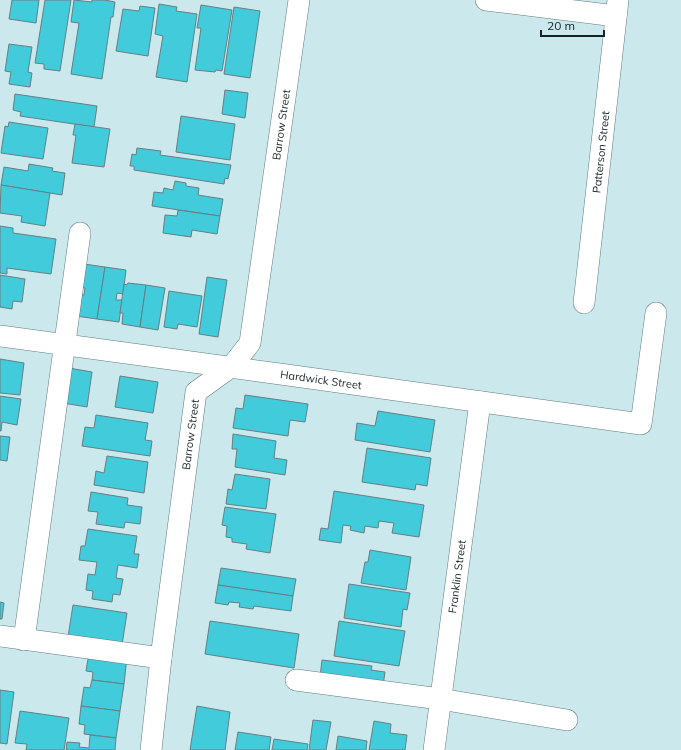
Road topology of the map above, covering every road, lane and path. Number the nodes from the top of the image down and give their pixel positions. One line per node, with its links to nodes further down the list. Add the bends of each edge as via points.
1 (298, 0): 9 (street, Barrow Street, via 250,343)
2 (486, 0): 3 (street)
3 (617, 8): 5 (street, Patterson Street)
4 (80, 233): 8 (street)
5 (584, 303)
6 (656, 313): 10 (street, Hardwick Street, via 641,424)
7 (0, 336): 8 (street, Hardwick Street)
8 (65, 344): 9 (street, Hardwick Street); 12 (street)
9 (232, 366): 10 (street, Hardwick Street); 13 (street, Barrow Street, via 196,392)
10 (480, 402): 15 (street, Franklin Street)
11 (0, 636): 12 (street)
12 (24, 640): 13 (street)
13 (161, 658): 17 (street, Barrow Street)
14 (296, 680): 15 (street)
15 (440, 699): 16 (street); 18 (street, Franklin Street)
16 (567, 720)
17 (151, 750)
18 (434, 750)

